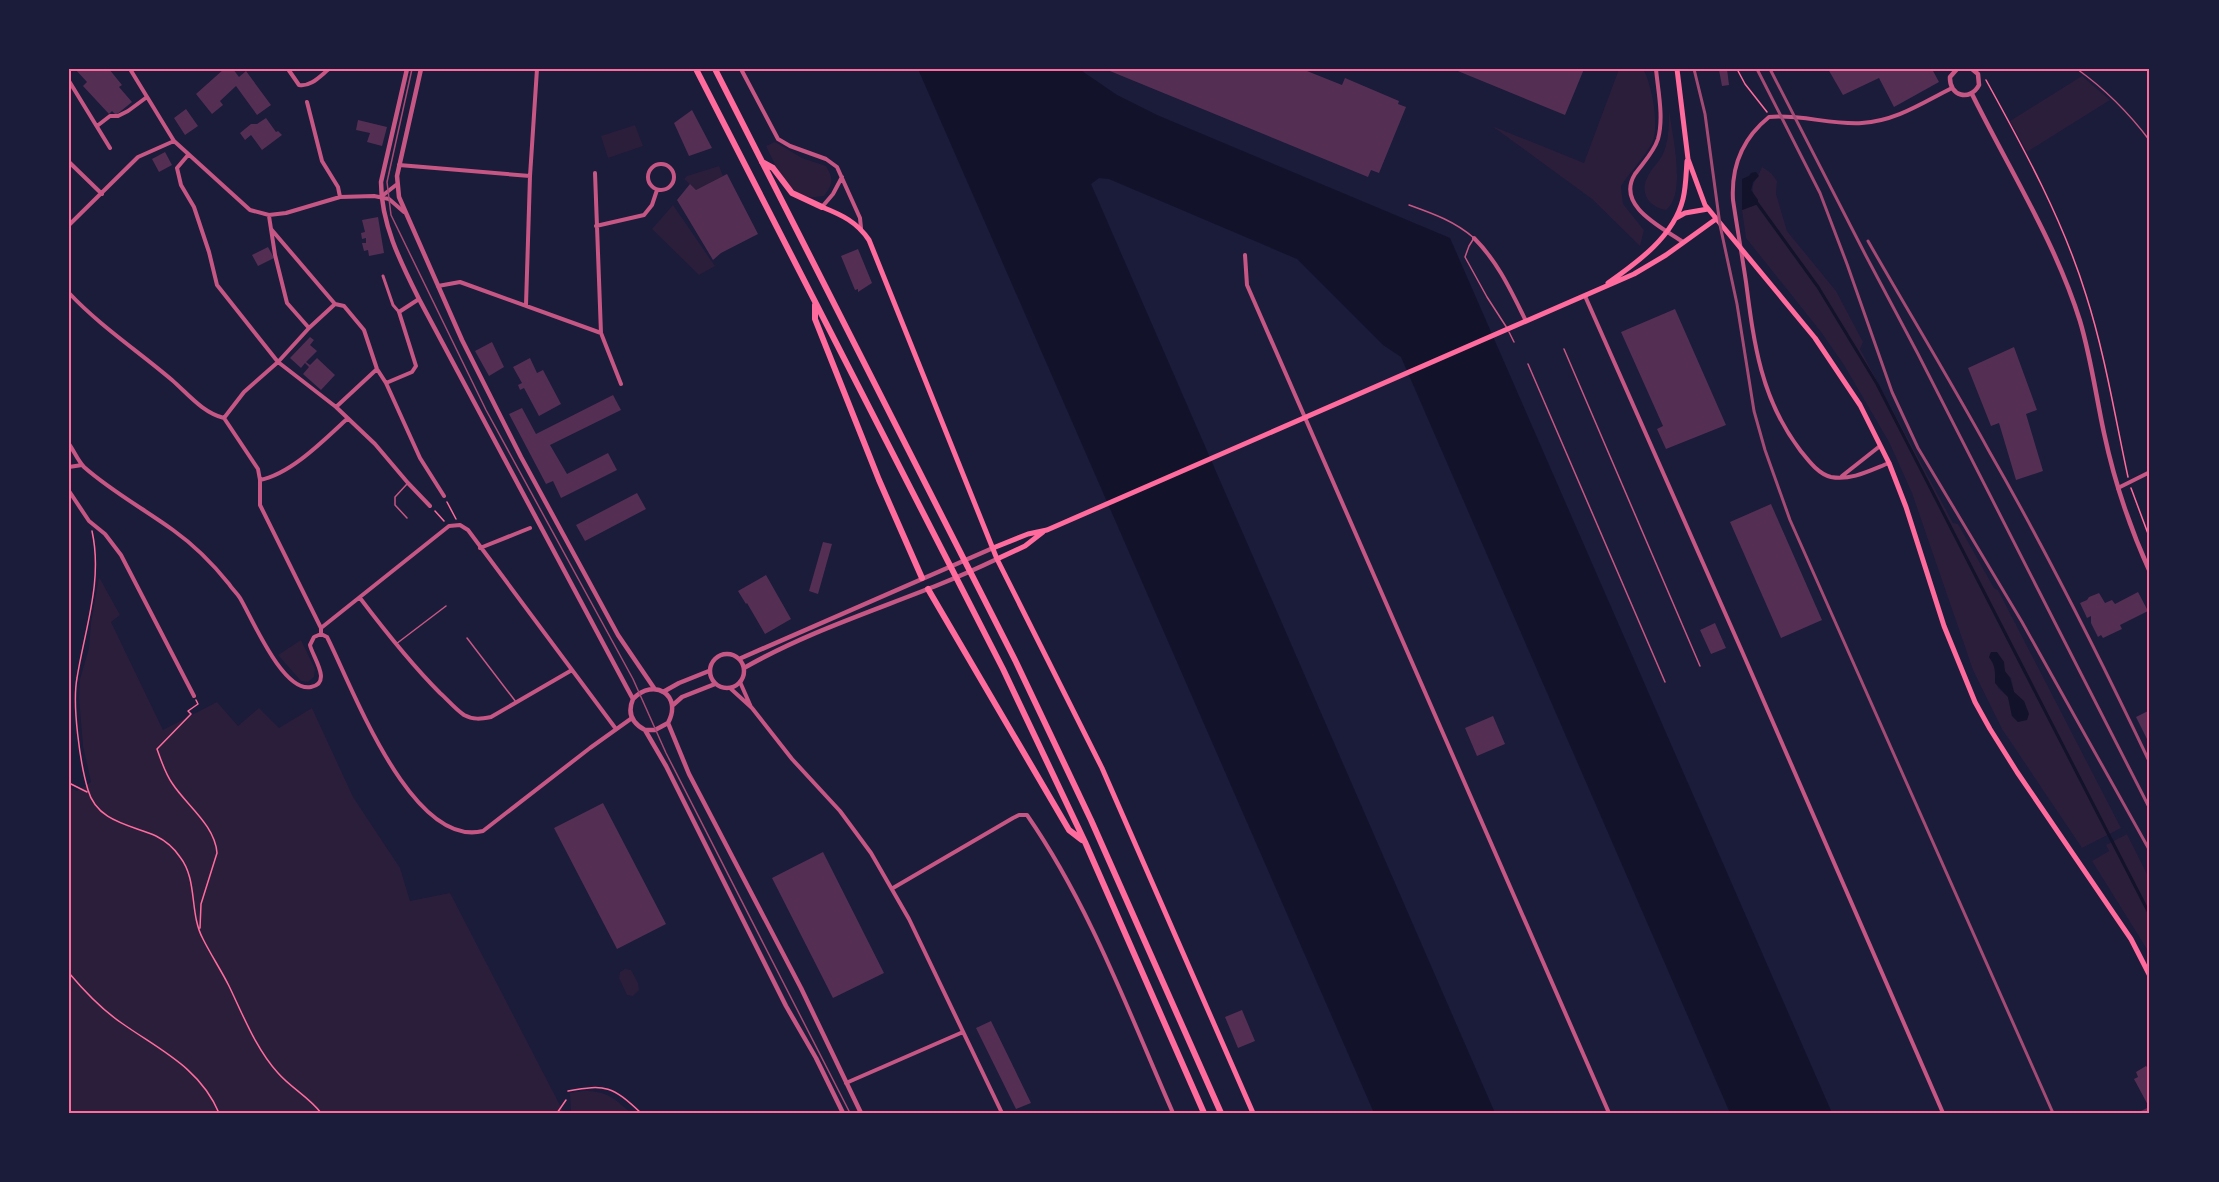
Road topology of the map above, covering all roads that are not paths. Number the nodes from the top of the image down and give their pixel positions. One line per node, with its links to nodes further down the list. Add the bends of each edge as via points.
1 (130, 69): 18 (street)
2 (288, 69): 3 (street, via 304,86)
3 (329, 69)
4 (407, 69): 35 (street, via 383,169)
5 (422, 69): 28 (street)
6 (537, 69): 30 (street)
7 (696, 69): 60 (highway)
8 (715, 69): 27 (highway)
9 (741, 69): 31 (street, via 778,139 833,163)
10 (1656, 69): 48 (street, via 1659,135 1630,189 1632,200 1643,214)
11 (1677, 69): 25 (main road)
12 (1957, 69): 16 (street, via 1950,77)
13 (1972, 69): 17 (street, via 1979,85)
14 (2077, 69): 22 (lane, via 2103,89)
15 (69, 81): 20 (street)
16 (1952, 88): 17 (street, via 1961,96); 82 (street, via 1917,108 1878,121 1769,117 1757,127 1737,158 1733,200 1755,351 1764,384 1780,421 1808,460 1822,473)
17 (1972, 94): 85 (street, via 2064,274 2091,360)
18 (147, 97): 20 (street); 21 (street)
19 (307, 102): 36 (street, via 322,161)
20 (97, 126): 23 (street)
21 (174, 141): 24 (street); 34 (street, via 138,157)
22 (2150, 141)
23 (110, 148)
24 (188, 155): 40 (street, via 250,210); 67 (street, via 177,168 178,176 194,207 217,285)
25 (1688, 159): 39 (main road); 42 (main road, via 1685,190)
26 (69, 162): 34 (street)
27 (762, 162): 38 (highway, via 773,168 792,194); 135 (highway, via 1021,672 1096,830)
28 (399, 165): 30 (street); 32 (street)
29 (595, 173): 45 (street)
30 (530, 176): 59 (street)
31 (842, 176): 38 (street); 46 (street)
32 (396, 185): 35 (street); 41 (street)
33 (657, 189): 33 (street, via 648,177 651,169 662,164 672,171 674,178 668,188); 45 (street, via 644,215)
34 (102, 194): 44 (street)
35 (381, 196): 36 (street); 41 (street); 57 (street, via 392,238)
36 (340, 197): 40 (street)
37 (1410, 205): 49 (lane, via 1446,218)
38 (822, 207): 46 (main road)
39 (1708, 209): 42 (main road); 43 (main road)
40 (269, 215): 47 (street)
41 (407, 215): 53 (street)
42 (1676, 218): 48 (main road)
43 (1716, 219): 50 (main road); 77 (main road, via 1837,370)
44 (69, 225)
45 (596, 226): 64 (street)
46 (861, 228): 93 (main road, via 873,248)
47 (270, 229): 58 (street); 63 (street, via 287,303)
48 (1668, 231): 50 (street); 54 (main road, via 1634,264)
49 (1474, 238): 62 (street, via 1499,269); 65 (lane, via 1465,256)
50 (1684, 242): 54 (main road, via 1641,271)
51 (1245, 255): 74 (street, via 1247,285)
52 (383, 276): 61 (street)
53 (438, 286): 59 (street, via 460,282); 113 (street, via 521,457 619,638)
54 (1594, 292): 56 (main road)
55 (69, 293): 73 (street, via 212,415)
56 (1585, 296): 62 (main road); 138 (street)
57 (419, 299): 61 (street); 117 (street)
58 (335, 304): 63 (street); 69 (street, via 344,306 364,330)
59 (526, 305): 64 (street)
60 (815, 305): 97 (highway, via 815,319); 125 (highway, via 1003,669)
61 (399, 312): 70 (street, via 416,366 412,372)
62 (1527, 322): 74 (main road)
63 (309, 328): 67 (street)
64 (601, 333): 71 (street)
65 (1514, 342)
66 (1564, 349): 106 (lane)
67 (278, 362): 72 (street); 73 (street, via 244,392)
68 (1528, 364): 111 (lane)
69 (377, 369): 70 (street); 72 (street)
70 (386, 383): 87 (street, via 420,458)
71 (621, 384)
72 (336, 407): 75 (street)
73 (224, 418): 83 (street, via 258,469)
74 (1305, 418): 91 (main road); 137 (street)
75 (347, 419): 83 (street, via 310,452 272,478); 84 (street, via 375,444)
76 (69, 444): 79 (street)
77 (1880, 446): 78 (main road); 82 (street)
78 (1889, 463): 82 (street, via 1856,476); 127 (main road, via 1944,626 1975,702 2131,939)
79 (82, 465): 80 (street); 102 (street, via 176,532 212,563 239,597 272,658 300,687 316,685 321,678 310,645)
80 (69, 467)
81 (2150, 472): 85 (street)
82 (1842, 476)
83 (260, 480): 101 (street, via 260,505)
84 (408, 483): 88 (street); 89 (lane, via 394,496 395,506)
85 (2118, 488): 95 (street)
86 (69, 491): 116 (street, via 89,521 121,555)
87 (444, 496)
88 (430, 506)
89 (407, 518)
90 (530, 528): 92 (street)
91 (1047, 530): 93 (main road); 94 (main road)
92 (480, 548): 99 (street, via 468,530 460,525 449,526); 108 (street)
93 (993, 548): 94 (main road); 97 (street)
94 (998, 559): 98 (street); 136 (main road, via 1102,768)
95 (2148, 564): 96 (street)
96 (2150, 572)
97 (922, 578): 98 (street); 105 (street)
98 (928, 589): 107 (street, via 784,647); 125 (highway, via 1069,830)
99 (360, 597): 101 (street); 104 (street)
100 (446, 606): 104 (lane)
101 (321, 628): 102 (street)
102 (321, 634): 123 (street, via 327,637 377,741 411,795 452,828 472,834 483,831)
103 (467, 638): 118 (lane)
104 (396, 645): 118 (street, via 465,715 477,720 491,717)
105 (739, 659): 107 (street); 109 (street, via 731,654 718,656)
106 (1700, 666)
107 (744, 668): 110 (street)
108 (572, 670): 118 (street); 123 (street)
109 (709, 671): 112 (street); 115 (street)
110 (740, 682): 114 (street); 120 (street)
111 (1665, 682)
112 (715, 684): 114 (street); 119 (street, via 682,697)
113 (654, 688): 115 (street); 117 (street, via 639,692)
114 (730, 688): 120 (street)
115 (663, 692): 119 (street)
116 (194, 696)
117 (633, 699): 121 (street)
118 (517, 703)
119 (673, 705): 122 (street)
120 (752, 708): 126 (street, via 840,811)
121 (632, 718): 123 (street); 124 (street)
122 (668, 723): 124 (street, via 656,730); 129 (street, via 689,774)
123 (616, 729)
124 (645, 730): 130 (street)
125 (1085, 842): 134 (highway)
126 (893, 888): 128 (street); 133 (street, via 1013,818 1027,815 1047,844 1096,938)
127 (2150, 976)
128 (963, 1032): 129 (street); 132 (street)
129 (846, 1083): 131 (street)
130 (843, 1113)
131 (861, 1113)
132 (1002, 1113)
133 (1173, 1113)
134 (1204, 1113)
135 (1221, 1113)
136 (1253, 1113)
137 (1609, 1113)
138 (1943, 1113)

